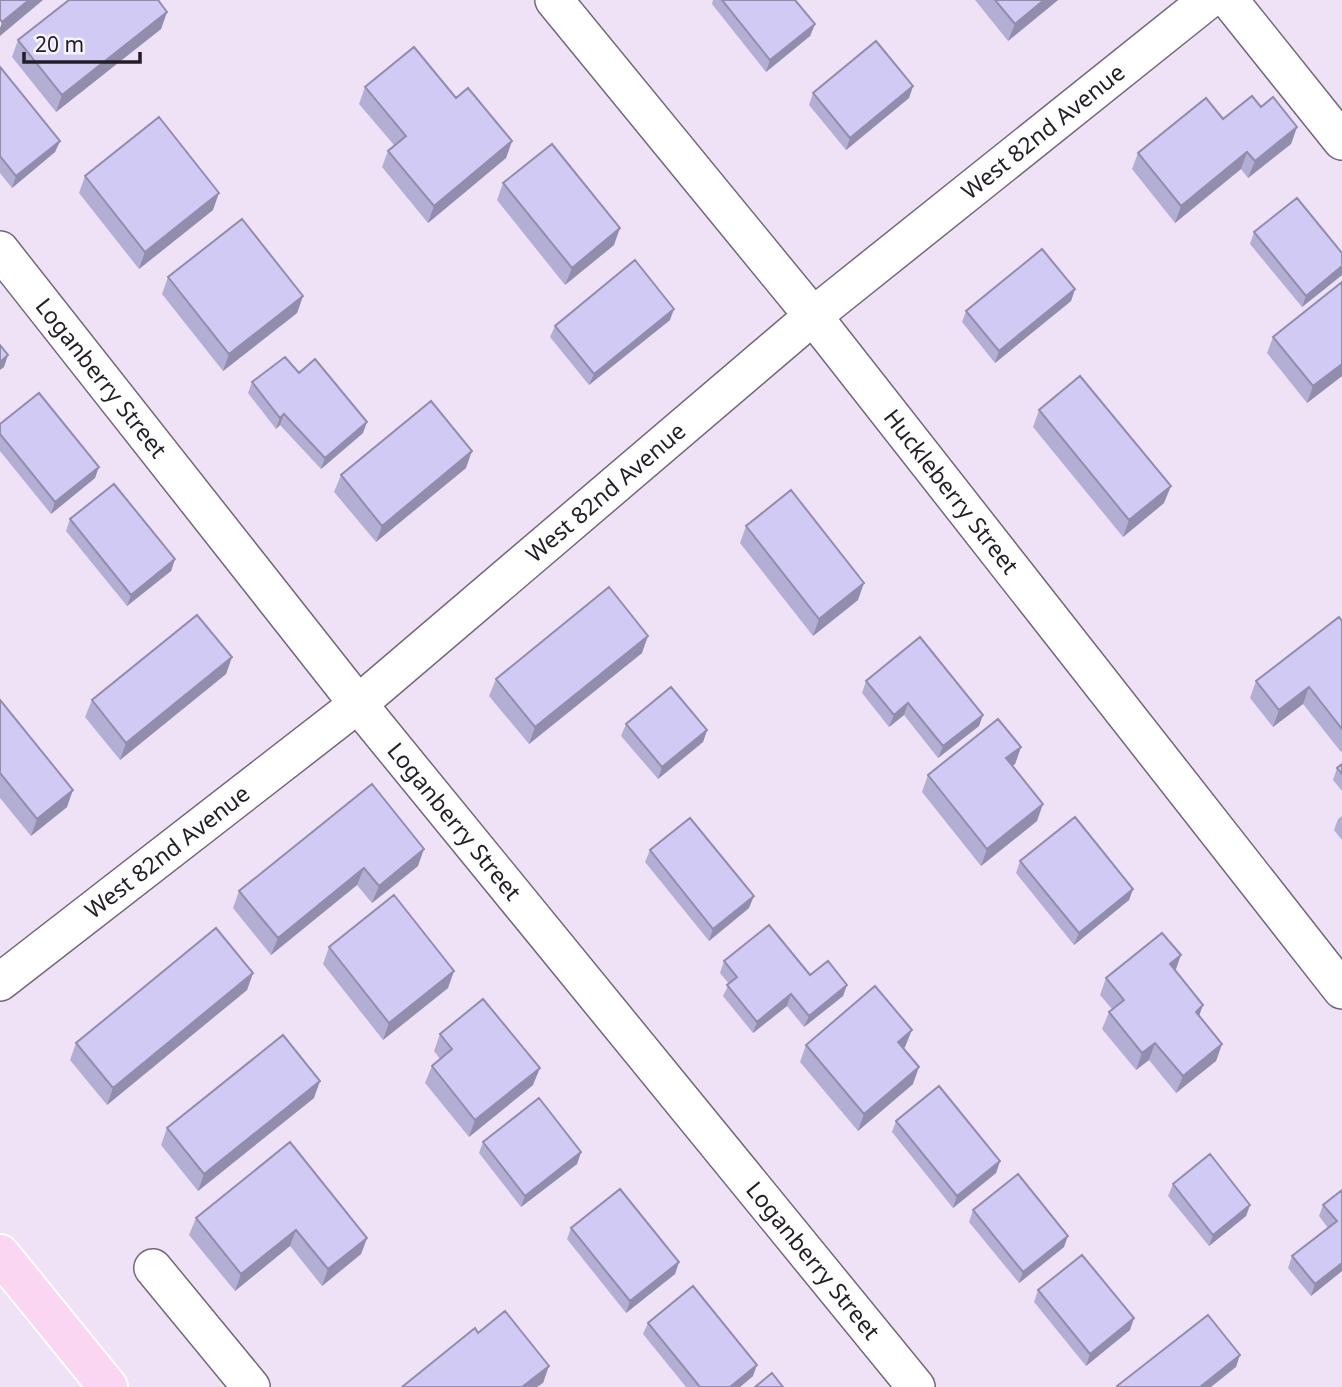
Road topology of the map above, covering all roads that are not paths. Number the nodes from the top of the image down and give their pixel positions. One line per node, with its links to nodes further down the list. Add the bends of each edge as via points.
1 (554, 0): 6 (street, Huckleberry Street)
2 (1208, 0): 6 (street, West 82nd Avenue)
3 (1230, 0): 4 (street)
4 (1342, 141)
5 (0, 250): 7 (street, Loganberry Street)
6 (813, 316): 7 (street, West 82nd Avenue); 9 (street, Huckleberry Street)
7 (358, 704): 8 (street, West 82nd Avenue); 14 (street, Loganberry Street)
8 (0, 982)
9 (1342, 990)
10 (0, 1254): 12 (main road)
11 (153, 1268): 13 (street)
12 (108, 1387)
13 (251, 1387)
14 (916, 1387)

